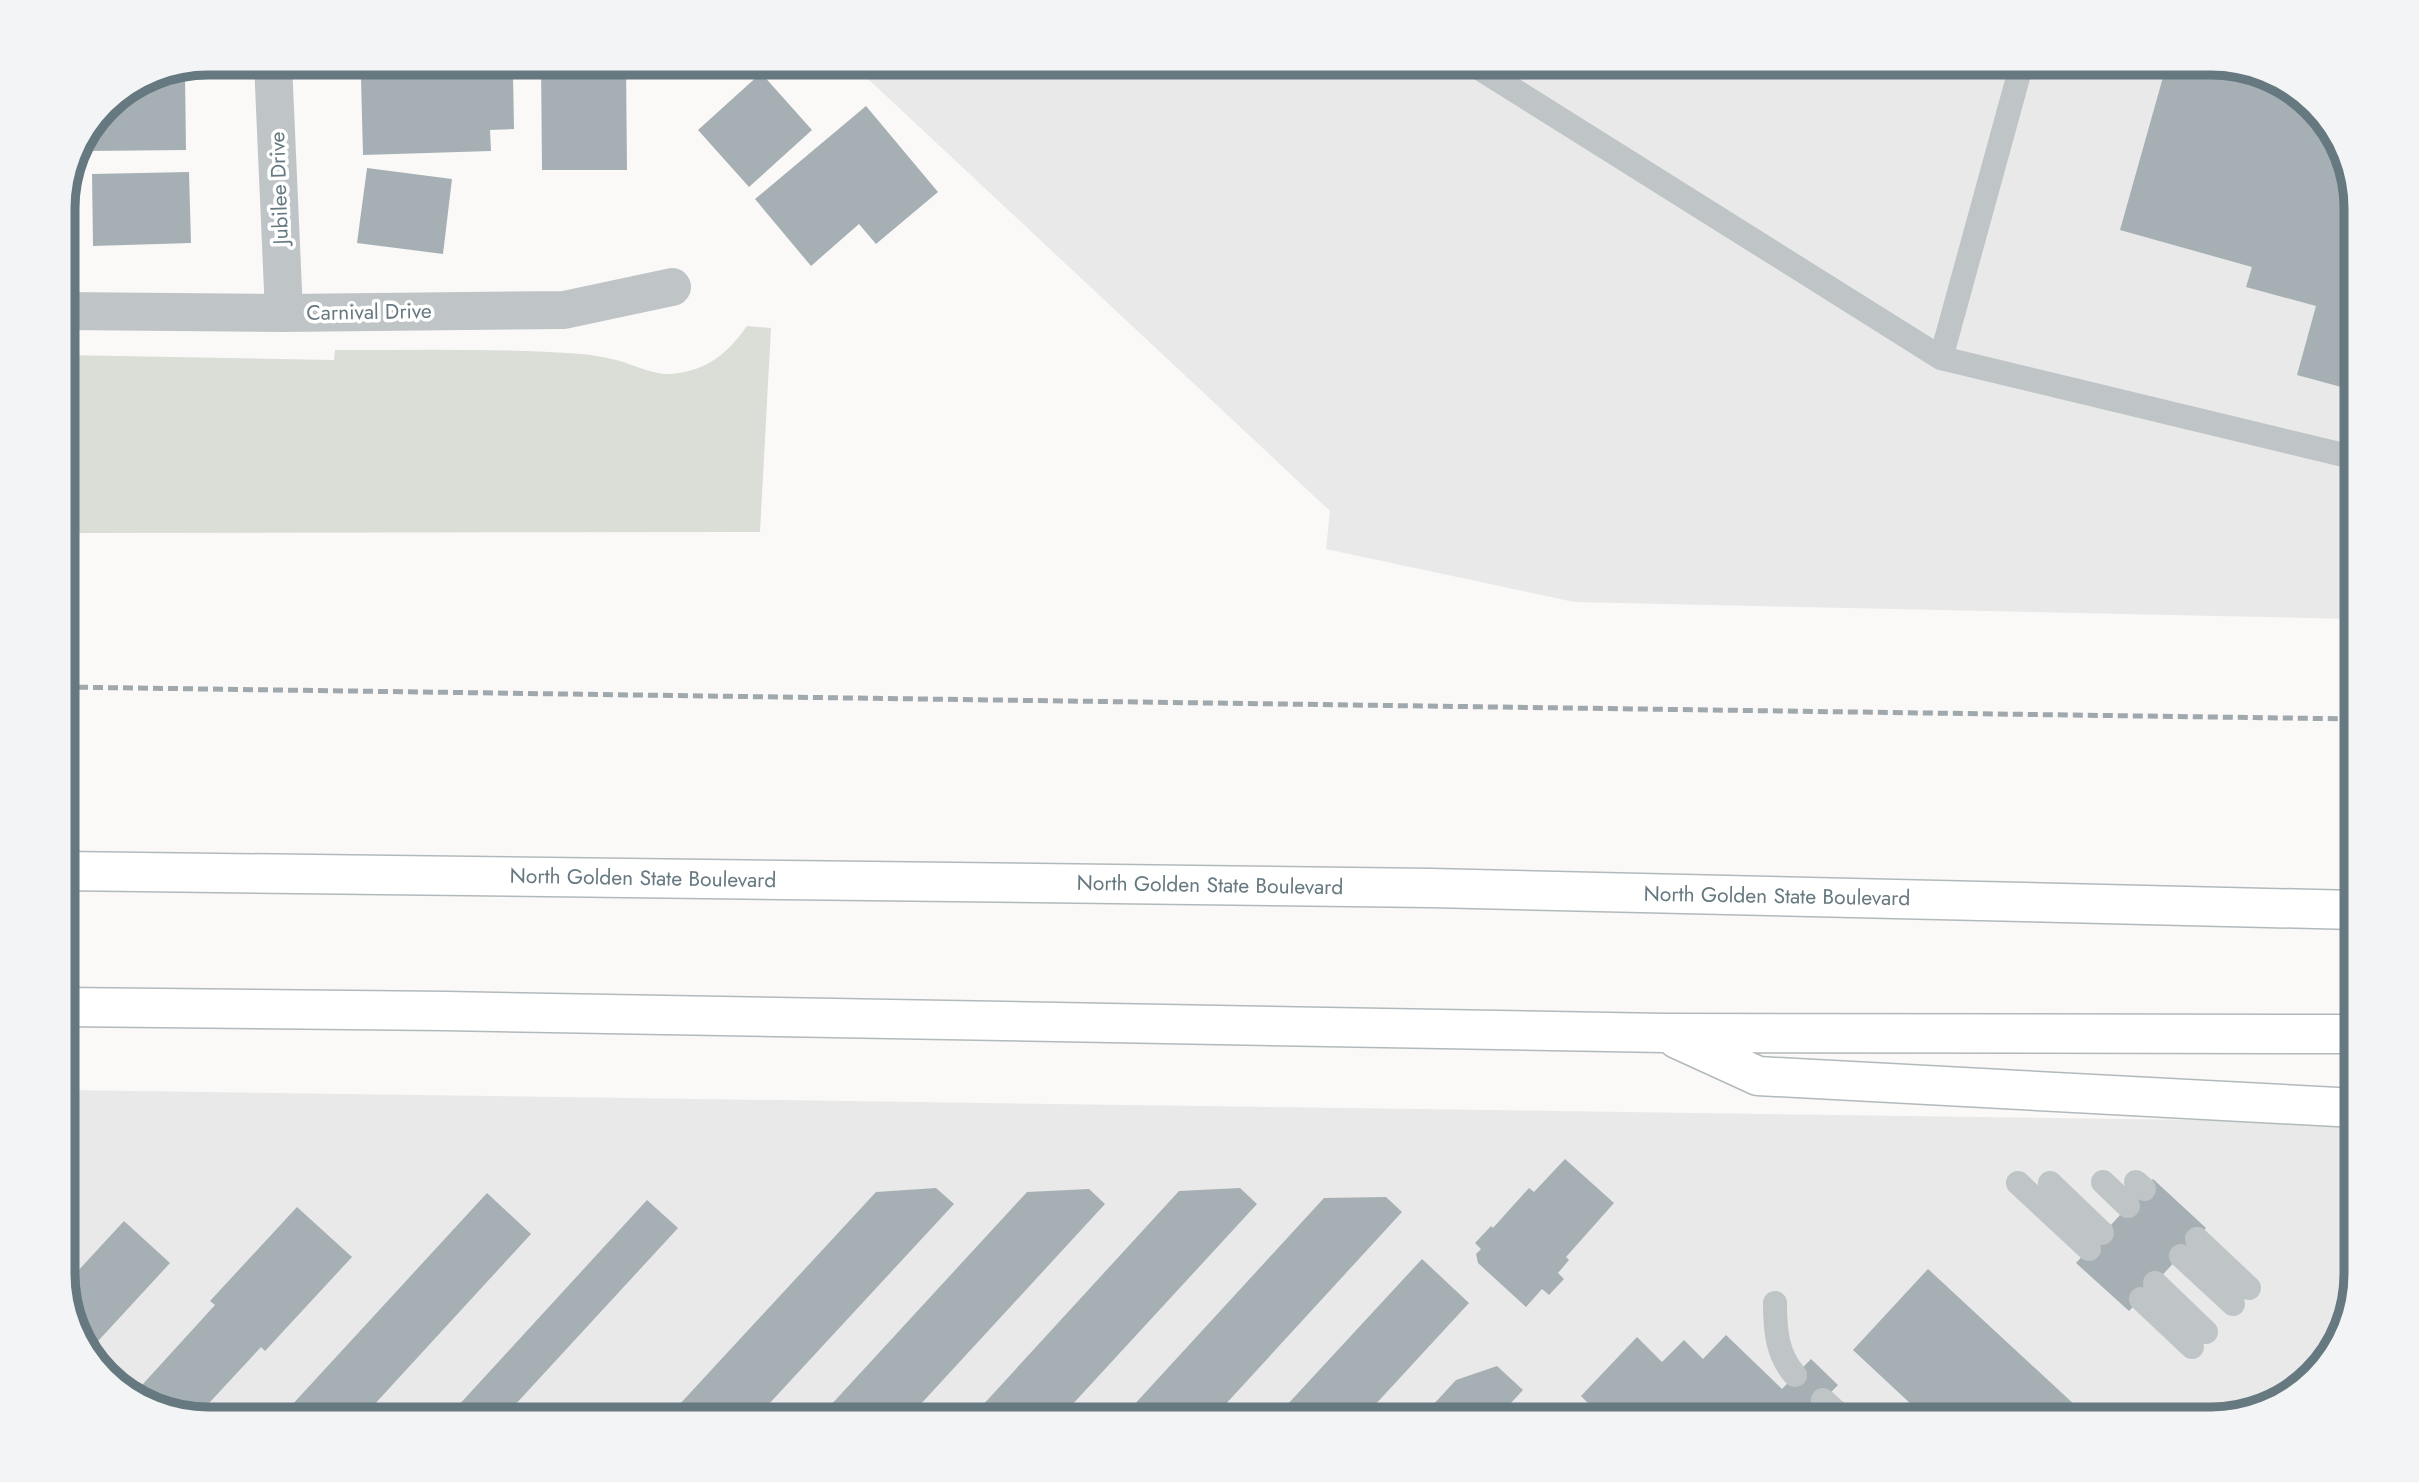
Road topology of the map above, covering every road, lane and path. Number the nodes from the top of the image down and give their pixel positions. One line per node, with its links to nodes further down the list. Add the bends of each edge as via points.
1 (274, 75): 6 (street, Jubilee Drive)
2 (1490, 75): 7 (lane)
3 (2019, 75): 7 (lane)
4 (672, 287): 6 (street, Carnival Drive, via 564,310)
5 (76, 311): 6 (street, Carnival Drive)
6 (284, 313)
7 (1941, 358): 8 (lane)
8 (2343, 455)
9 (76, 871): 10 (main road, North Golden State Boulevard, via 1431,888)
10 (2344, 910)
11 (76, 1007): 12 (main road)
12 (1664, 1033): 13 (main road); 14 (main road, via 1758,1076)
13 (2344, 1034)
14 (2344, 1107)
15 (2103, 1182): 18 (lane)
16 (2018, 1183): 17 (lane, via 2096,1241)
17 (2050, 1183)
18 (2136, 1193)
19 (2189, 1247): 21 (lane)
20 (2148, 1291): 23 (lane)
21 (2241, 1296)
22 (1775, 1303): 24 (lane, via 1776,1336 1786,1365)
23 (2199, 1340)
24 (1795, 1375)
25 (1823, 1400): 26 (lane)
26 (1831, 1407)

